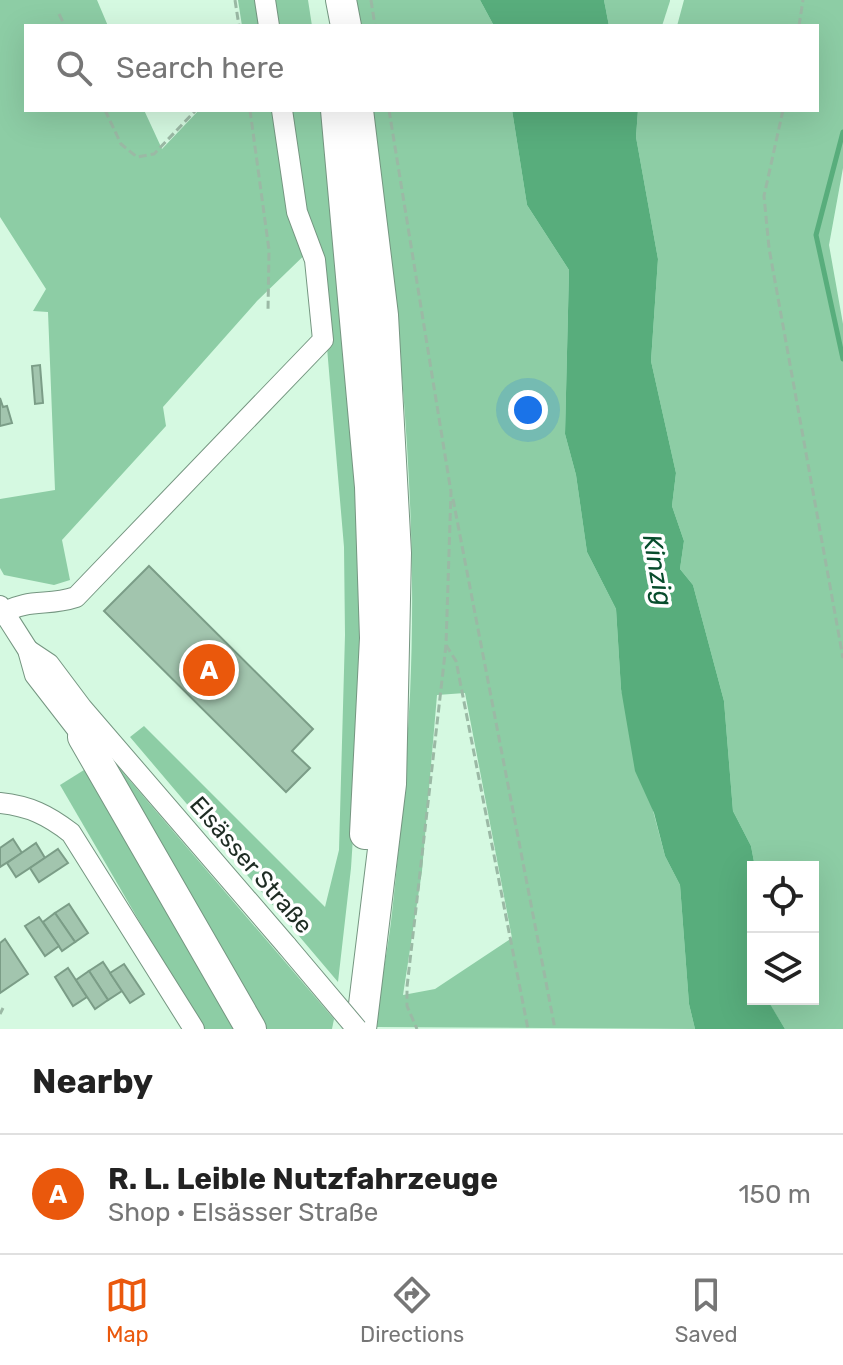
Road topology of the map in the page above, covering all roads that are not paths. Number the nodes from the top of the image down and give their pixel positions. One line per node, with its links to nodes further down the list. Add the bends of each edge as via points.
1 (265, 0): 4 (street)
2 (321, 0): 5 (highway)
3 (341, 0): 6 (highway)
4 (269, 24)
5 (325, 24)
6 (346, 24)
7 (282, 112): 10 (street, via 297,212 315,260 323,340 76,597 32,600)
8 (336, 112): 15 (highway, via 365,408 375,638 369,794)
9 (358, 112): 16 (highway, via 383,315 396,553 391,784)
10 (1, 611): 11 (street, Elsässer Straße, via 28,650 35,675)
11 (94, 736): 14 (highway); 16 (street, Elsässer Straße, bridge)
12 (0, 803): 13 (street, via 28,806 71,833)
13 (190, 1027)
14 (251, 1029)
15 (342, 1029)
16 (359, 1029)

